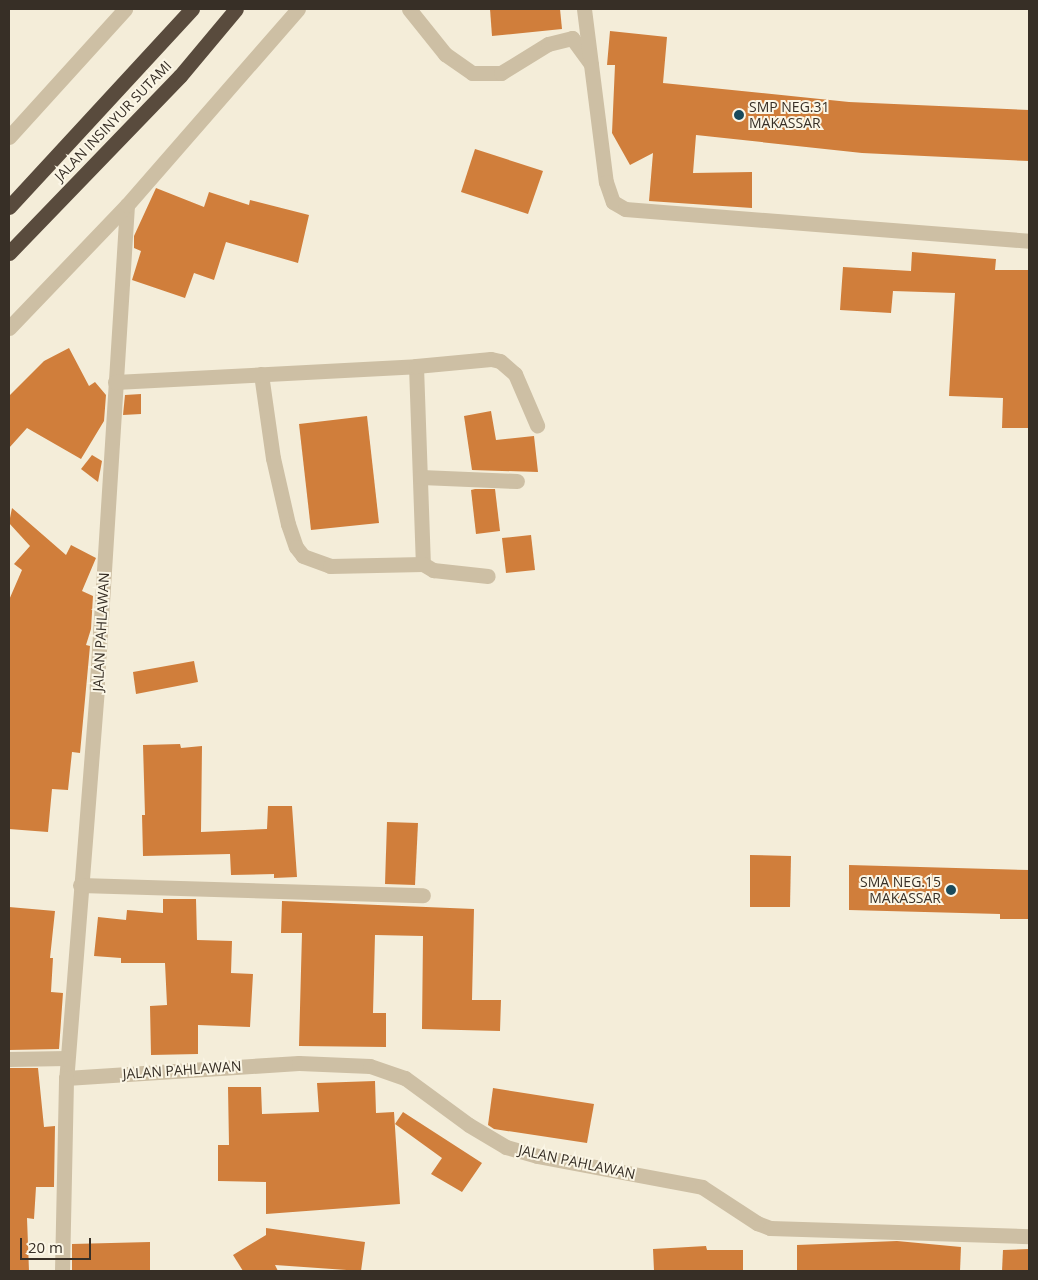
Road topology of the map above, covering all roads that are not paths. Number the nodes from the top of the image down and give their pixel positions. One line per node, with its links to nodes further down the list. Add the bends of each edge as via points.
1 (125, 9): 8 (street)
2 (192, 9): 10 (highway, JALAN INSINYUR SUTAMI)
3 (236, 9): 12 (highway, JALAN INSINYUR SUTAMI, via 180,76)
4 (298, 9): 9 (street)
5 (409, 9): 7 (street, via 445,54 472,73 501,73 548,44 572,38)
6 (584, 9): 7 (street)
7 (592, 66): 11 (street, via 606,182 613,202 625,209)
8 (9, 138)
9 (127, 205): 13 (street); 16 (street, JALAN PAHLAWAN)
10 (9, 207)
11 (1029, 241)
12 (9, 253)
13 (9, 328)
14 (416, 366): 15 (street); 17 (street, via 491,359 500,361 519,380); 18 (street)
15 (261, 374): 16 (street); 20 (street, via 273,458 288,524 296,547 303,556 330,566)
16 (115, 382): 22 (street, JALAN PAHLAWAN, via 98,688)
17 (537, 425)
18 (421, 477): 19 (street); 20 (street)
19 (517, 481)
20 (423, 564): 21 (street, via 433,570)
21 (488, 576)
22 (80, 885): 23 (street); 24 (street, JALAN PAHLAWAN)
23 (422, 895)
24 (67, 1058): 25 (street); 26 (street, JALAN PAHLAWAN)
25 (9, 1060)
26 (66, 1078): 27 (street, JALAN PAHLAWAN, via 299,1063 370,1066 405,1078 469,1125 506,1147 537,1156 702,1187 770,1228); 28 (street)
27 (1029, 1236)
28 (62, 1271)

